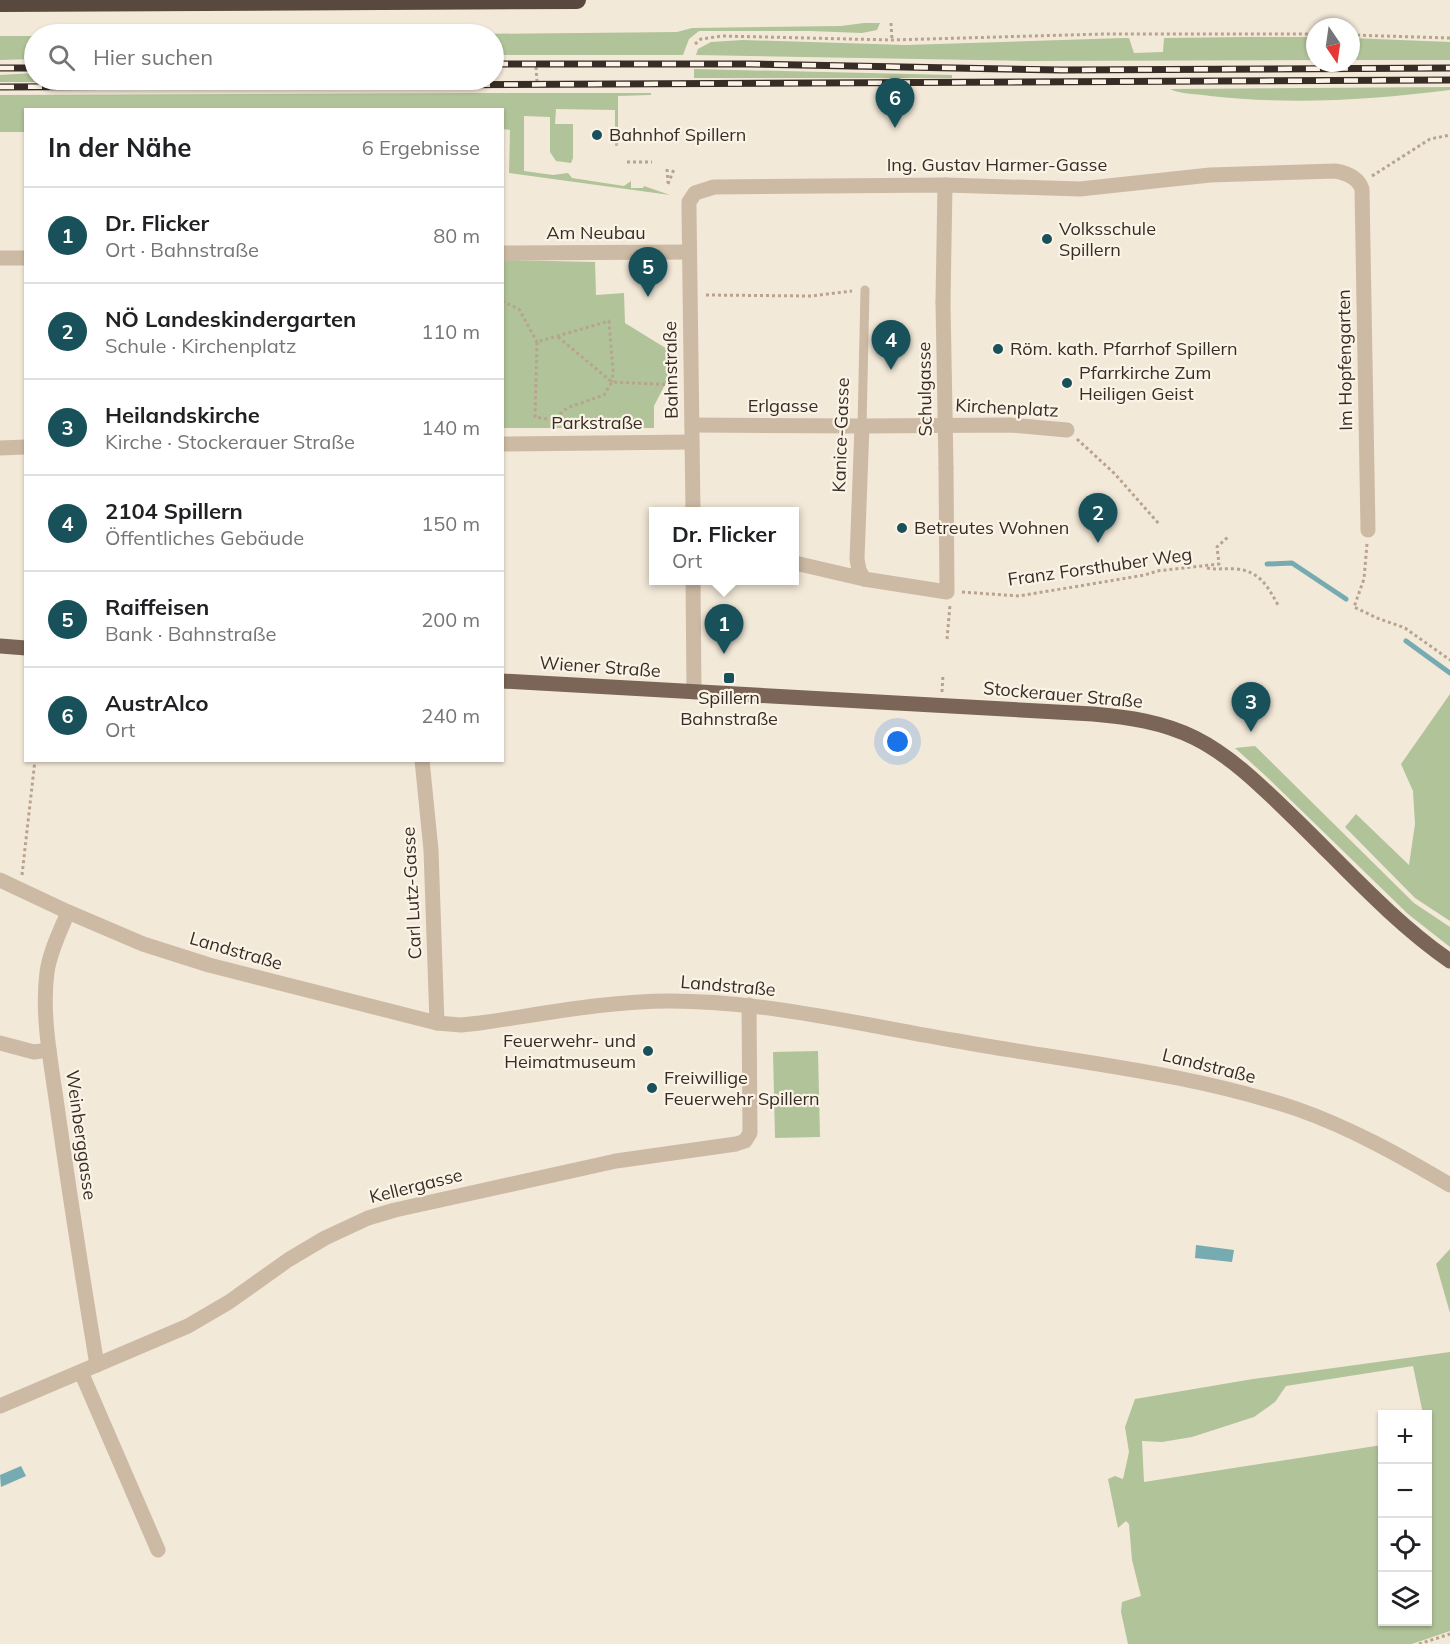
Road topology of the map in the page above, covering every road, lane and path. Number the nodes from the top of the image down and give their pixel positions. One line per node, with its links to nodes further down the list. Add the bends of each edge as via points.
1 (578, 0): 2 (highway)
2 (0, 3)
3 (891, 23): 7 (path)
4 (1306, 34): 7 (path)
5 (1360, 34): 6 (path)
6 (1450, 38)
7 (892, 40): 8 (path, via 722,36 701,39)
8 (695, 45)
9 (536, 67): 10 (path)
10 (536, 73): 11 (path); 12 (path)
11 (542, 73)
12 (537, 81)
13 (1450, 135): 19 (path, via 1430,139)
14 (627, 162): 15 (path)
15 (652, 162)
16 (667, 169): 17 (path, via 668,184)
17 (674, 170)
18 (945, 185): 19 (street, Ing. Gustav Harmer-Gasse, via 1080,189 1210,175 1335,171 1355,178); 20 (street, Ing. Gustav Harmer-Gasse, via 714,187); 34 (street, Schulgasse)
19 (1361, 187): 44 (street, Im Hopfengarten)
20 (695, 192): 21 (street, Bahnstraße, via 690,202)
21 (689, 252): 22 (street, Am Neubau); 26 (street, Bahnstraße)
22 (504, 253)
23 (0, 258): 24 (street)
24 (24, 258)
25 (865, 290): 26 (path, via 811,296); 35 (lane, Kanice-Gasse)
26 (690, 295): 33 (street, Bahnstraße)
27 (504, 302): 29 (path, via 519,309)
28 (557, 336): 29 (path); 30 (path); 30 (path, via 609,321)
29 (537, 342): 32 (path, via 535,417)
30 (612, 382): 31 (path); 32 (path, via 603,394 567,408)
31 (670, 385)
32 (553, 420): 38 (path)
33 (692, 425): 35 (street, Erlgasse); 37 (street, Bahnstraße)
34 (946, 425): 35 (street, Erlgasse); 36 (street, Kirchenplatz); 50 (street, Schulgasse)
35 (861, 426): 48 (street, Kanice-Gasse, via 857,559)
36 (1067, 430): 43 (path, via 1115,474)
37 (692, 442): 38 (street, Parkstraße); 42 (street, Bahnstraße)
38 (553, 443): 39 (street, Parkstraße)
39 (504, 444)
40 (24, 447): 41 (street)
41 (0, 448)
42 (693, 507)
43 (1159, 524)
44 (1368, 530): 55 (path, via 1364,579 1354,607 1405,628)
45 (1229, 536): 47 (path, Franz Forsthuber Weg, via 1217,547 1219,564)
46 (799, 564): 48 (street)
47 (1203, 567): 50 (path, Franz Forsthuber Weg, via 1157,571 1019,596); 51 (path, via 1249,572 1266,583)
48 (864, 579): 50 (street)
49 (693, 585): 57 (street)
50 (953, 595): 52 (path)
51 (1278, 605)
52 (946, 639)
53 (0, 646): 54 (main road)
54 (24, 648)
55 (1450, 660)
56 (504, 681): 57 (main road, Wiener Straße)
57 (694, 692): 63 (main road, Stockerauer Straße, via 1093,714 1174,729 1210,747 1252,778 1399,919)
58 (35, 762): 61 (path)
59 (422, 762): 65 (street, Carl Lutz-Gasse, via 431,850)
60 (0, 880): 61 (street, Landstraße)
61 (18, 888): 62 (street, Landstraße)
62 (68, 912): 65 (street, Landstraße, via 143,944 209,965); 67 (street, Weinberggasse, via 47,970)
63 (1450, 961)
64 (749, 1005): 65 (street, Landstraße, via 642,1002 461,1025); 68 (street, Landstraße, via 1150,1072 1223,1088 1326,1121 1385,1148); 69 (street, Kellergasse, via 750,1133 745,1141 616,1161 368,1218 288,1260 230,1302 188,1326)
65 (437, 1023)
66 (0, 1043): 67 (street, via 34,1052)
67 (49, 1050): 69 (street, Weinberggasse)
68 (1450, 1185)
69 (97, 1365): 70 (street, Kellergasse)
70 (81, 1372): 71 (street, Kellergasse); 72 (street)
71 (0, 1406)
72 (158, 1550)
73 (1450, 1634): 74 (path)
74 (1419, 1644)

